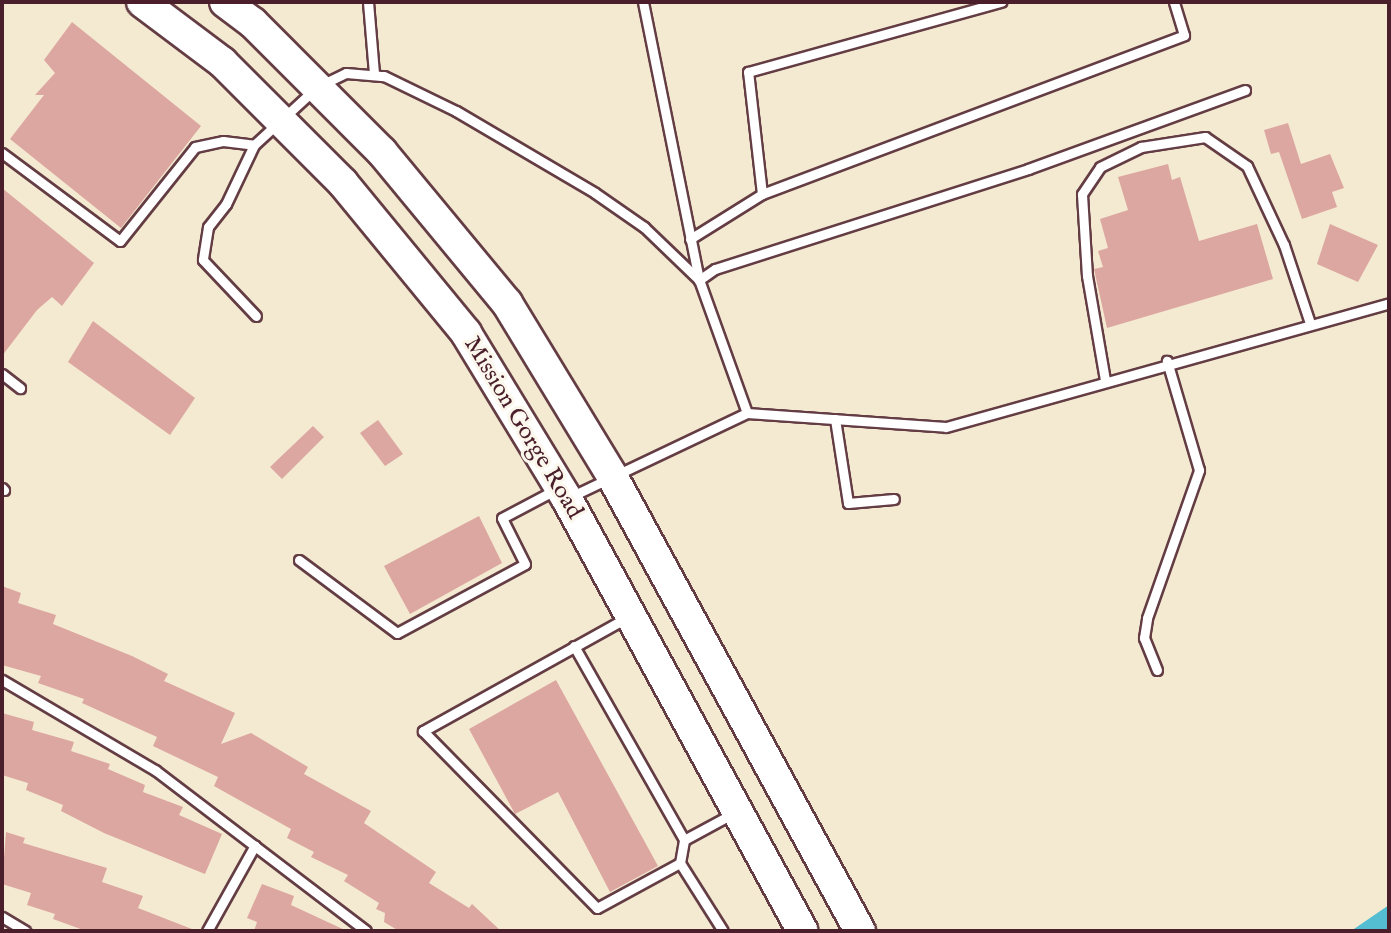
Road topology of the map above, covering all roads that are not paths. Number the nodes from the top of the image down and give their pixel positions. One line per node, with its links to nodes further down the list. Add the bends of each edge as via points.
1 (142, 2): 10 (main road, Mission Gorge Road, via 222,62)
2 (225, 2): 8 (main road)
3 (368, 2): 7 (lane)
4 (643, 2): 14 (lane)
5 (1001, 2): 13 (lane, via 748,72)
6 (1174, 2): 13 (lane, via 1184,35)
7 (374, 74): 8 (lane, via 346,73); 15 (lane, via 456,111 595,193 644,227)
8 (317, 87): 10 (lane); 25 (main road, via 382,152 507,303)
9 (1245, 90): 15 (lane, via 1028,169 715,269)
10 (281, 121): 11 (lane); 26 (main road, Mission Gorge Road, via 343,183 466,333)
11 (254, 145): 12 (lane, via 223,141 195,147 120,241); 17 (lane, via 226,204 208,227 203,260)
12 (2, 153)
13 (762, 194): 14 (lane)
14 (690, 239): 15 (lane)
15 (699, 280): 23 (lane)
16 (1389, 303): 18 (lane)
17 (256, 316)
18 (1310, 323): 19 (lane); 21 (lane, via 1284,245 1247,166 1205,137 1141,147 1100,167 1082,194 1087,276)
19 (1167, 361): 21 (lane); 31 (lane, via 1199,470 1147,618 1144,638)
20 (2, 374): 22 (lane)
21 (1105, 380): 24 (lane, via 946,427)
22 (20, 388)
23 (747, 413): 24 (lane); 25 (lane)
24 (835, 419): 27 (lane, via 848,503)
25 (612, 476): 26 (lane); 43 (main road)
26 (563, 493): 28 (lane, via 502,518 525,564 397,633); 29 (main road, Mission Gorge Road)
27 (894, 499)
28 (299, 560)
29 (631, 615): 30 (lane); 33 (main road, Mission Gorge Road)
30 (574, 646): 34 (lane); 36 (lane, via 423,731 597,908)
31 (1157, 670)
32 (2, 680): 35 (lane, via 155,770)
33 (738, 811): 34 (lane); 42 (main road, Mission Gorge Road)
34 (684, 840): 36 (lane)
35 (255, 845): 39 (lane); 40 (lane)
36 (680, 863): 41 (lane)
37 (2, 917): 38 (lane)
38 (25, 931)
39 (207, 931)
40 (366, 931)
41 (723, 931)
42 (803, 931)
43 (860, 931)

